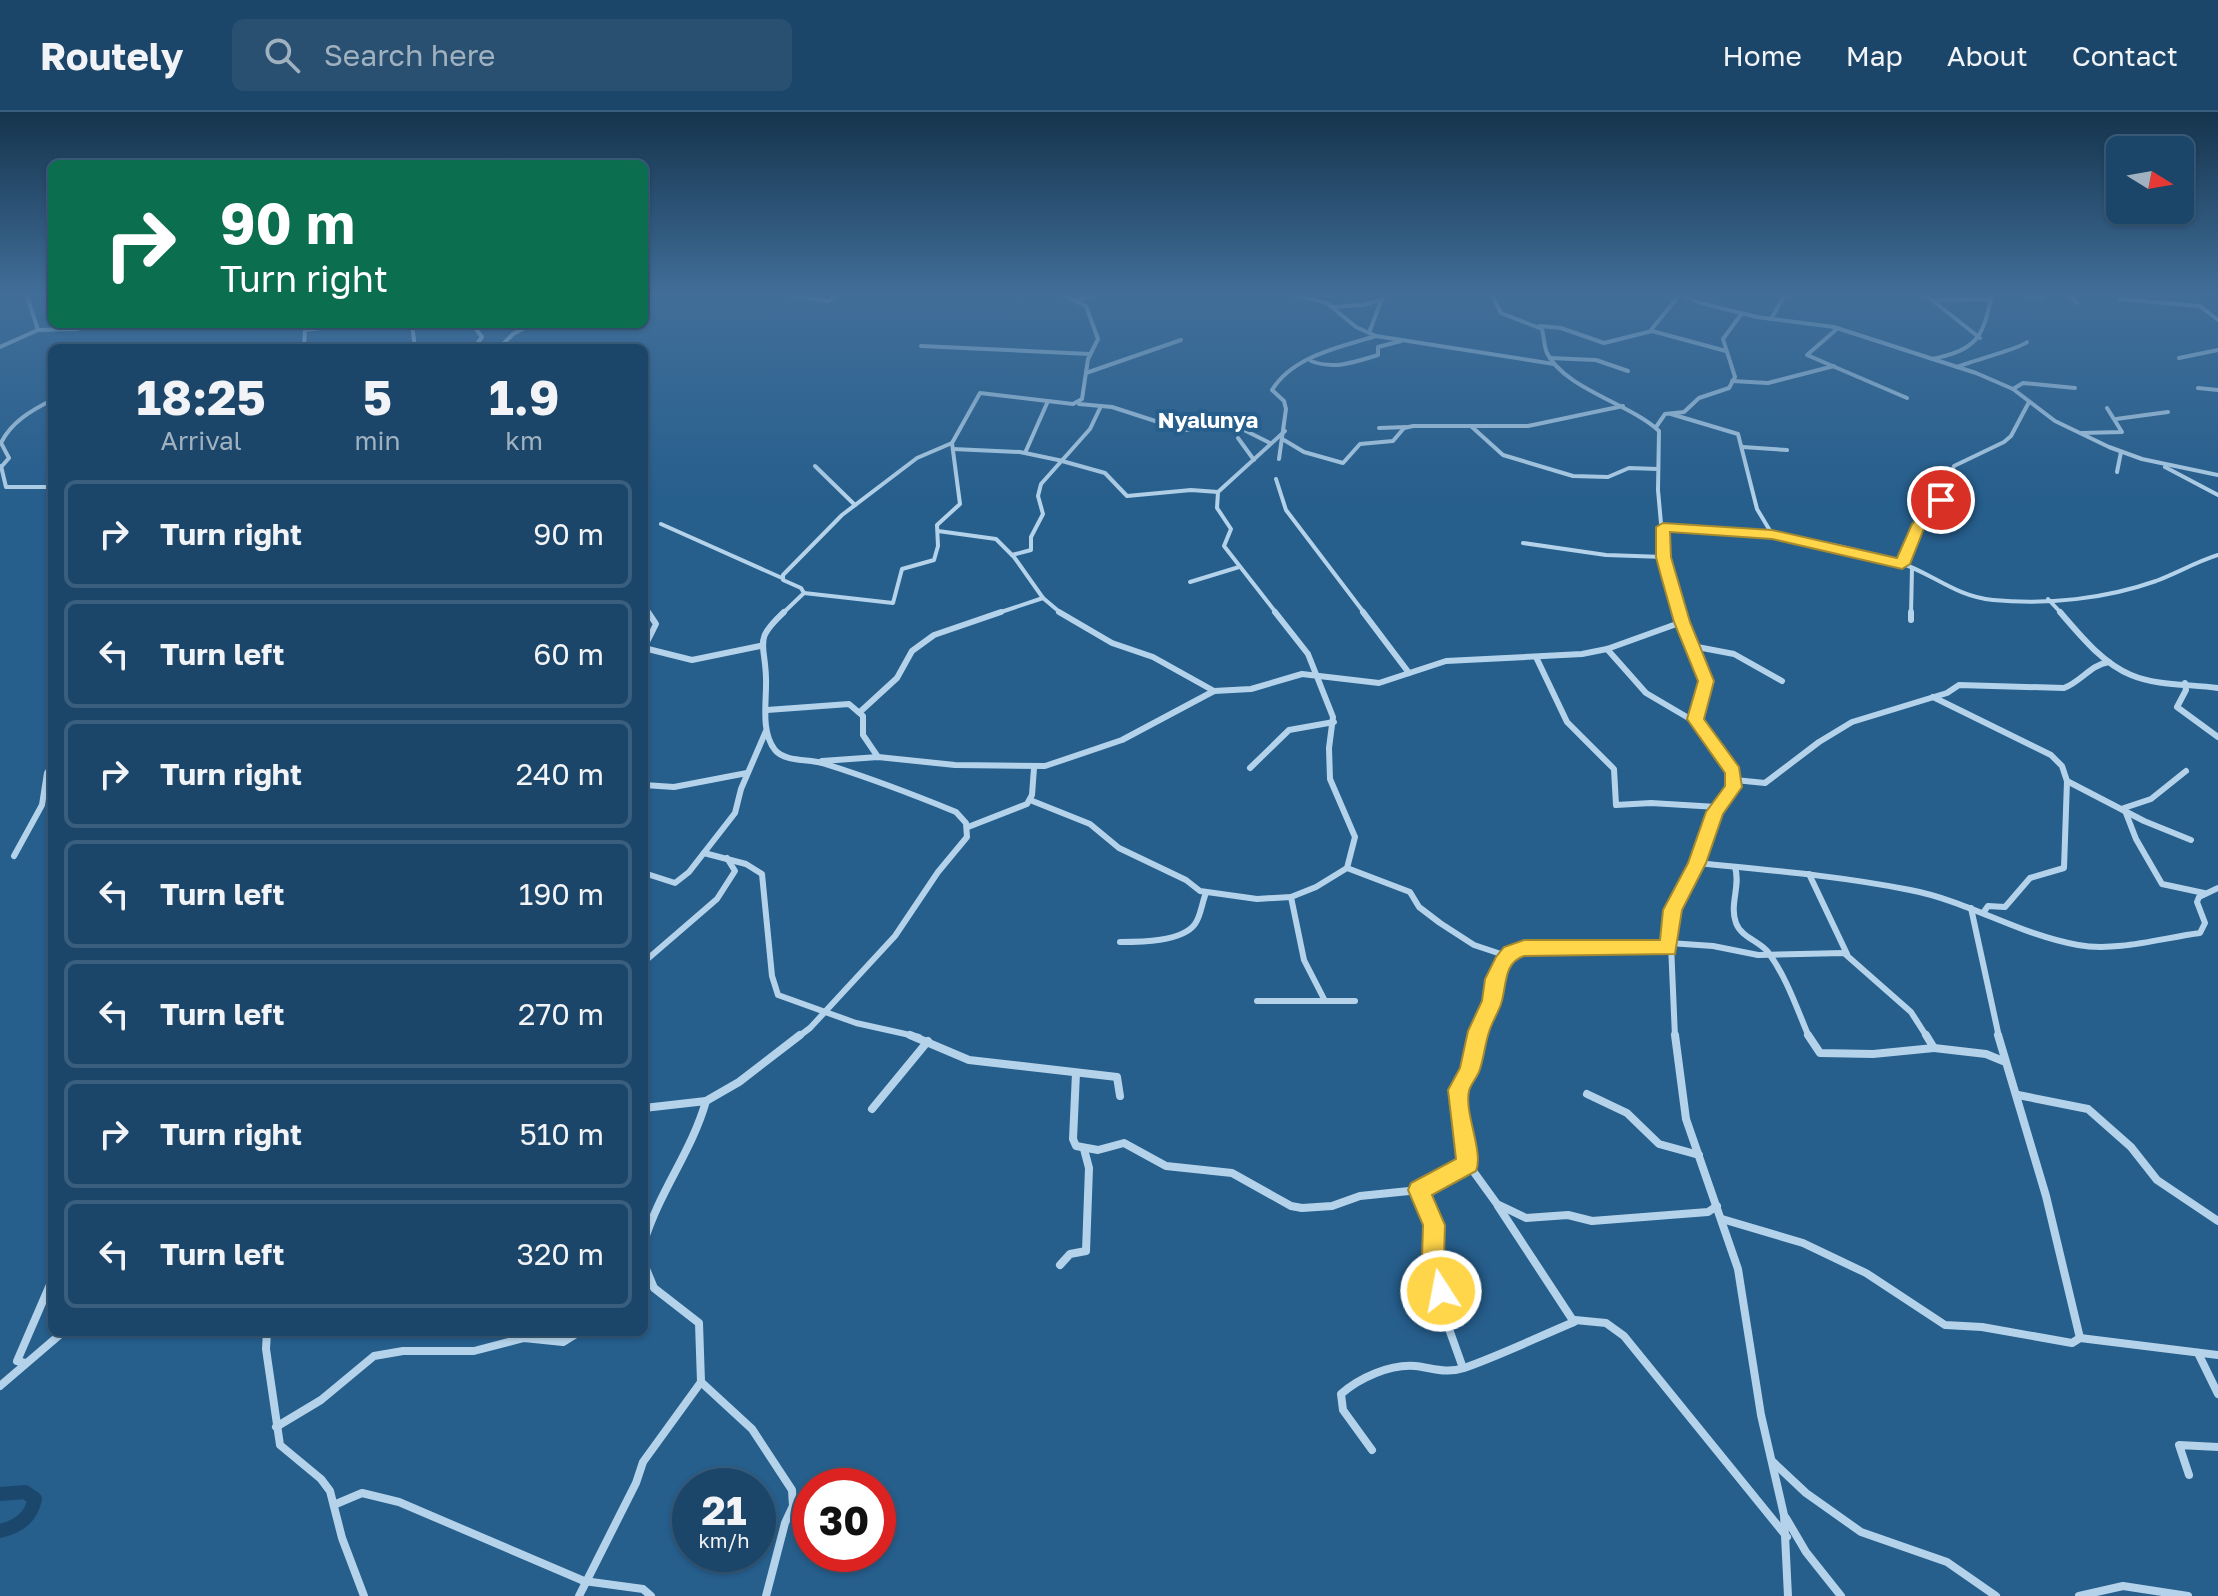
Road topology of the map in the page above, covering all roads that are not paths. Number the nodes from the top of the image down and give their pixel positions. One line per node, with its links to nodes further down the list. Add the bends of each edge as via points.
1 (1088, 362): 17 (street)
2 (1117, 362): 17 (street)
3 (1308, 362): 38 (street, via 1284,372 1272,386 1286,405)
4 (1314, 362): 5 (street)
5 (1351, 362)
6 (1543, 362): 13 (street)
7 (1554, 362): 13 (street)
8 (1603, 362): 16 (street)
9 (1730, 362): 18 (street)
10 (1825, 362): 14 (street)
11 (1937, 362): 15 (street)
12 (1968, 362): 15 (street)
13 (1557, 365): 29 (street)
14 (1834, 366): 18 (street, via 1808,376 1752,384); 23 (street)
15 (1957, 367): 21 (street)
16 (1628, 371)
17 (1086, 373): 27 (street, via 1082,399)
18 (1732, 381): 32 (street, via 1725,390)
19 (2075, 388): 21 (street, via 2023,383)
20 (2198, 388): 22 (street)
21 (2013, 389): 26 (street)
22 (2218, 390)
23 (1907, 398)
24 (1048, 401): 27 (street); 43 (street, via 980,393); 47 (street)
25 (48, 402): 52 (street, via 3,437 9,458)
26 (2029, 402): 39 (street); 70 (street, via 2004,442 1954,466 1943,497 1919,524)
27 (1075, 404): 28 (street)
28 (1101, 406): 42 (street, via 1183,430 1240,428); 50 (street, via 1093,425)
29 (1623, 406): 34 (street, via 1540,425); 36 (street)
30 (2107, 408): 33 (street)
31 (2168, 412): 33 (street)
32 (1671, 414): 36 (street); 44 (street, via 1737,433)
33 (2116, 419): 39 (street, via 2121,433)
34 (1469, 426): 35 (street); 54 (street, via 1503,455 1573,476)
35 (1406, 427): 37 (street); 41 (street, via 1393,441 1360,444 1343,463 1298,450)
36 (1656, 427): 54 (street)
37 (1379, 428)
38 (1285, 431): 41 (street); 42 (street)
39 (2078, 433): 46 (street)
40 (1238, 438): 49 (street)
41 (1284, 440): 48 (street)
42 (1270, 443): 49 (street)
43 (952, 446): 47 (street); 61 (street, via 917,458); 64 (street, via 960,504 944,516)
44 (1743, 447): 45 (street); 65 (street, via 1748,485)
45 (1787, 450)
46 (2121, 452): 51 (street); 55 (street)
47 (1025, 453): 50 (street)
48 (1279, 459)
49 (1254, 460): 59 (street)
50 (1062, 461): 59 (street, via 1105,473 1127,496); 67 (street, via 1041,484 1043,514 1031,537 1031,550)
51 (2162, 464): 56 (street); 60 (street)
52 (1, 466): 58 (street, via 6,487)
53 (815, 466): 61 (street)
54 (1658, 469): 63 (street)
55 (2117, 472)
56 (2218, 472)
57 (1276, 479): 88 (street, via 1286,510)
58 (48, 487)
59 (1218, 492): 71 (street, via 1217,508 1231,529 1224,546)
60 (2218, 495)
61 (855, 505): 73 (street)
62 (661, 524): 73 (street)
63 (1663, 527): 65 (street); 69 (street)
64 (938, 531): 67 (street, via 991,537); 75 (street, via 935,559 902,569 893,603)
65 (1772, 534): 70 (street)
66 (1523, 543): 69 (street)
67 (1012, 555): 76 (street)
68 (2218, 555): 77 (street, via 2135,587)
69 (1664, 557): 80 (street)
70 (1902, 564): 72 (street)
71 (1239, 567): 74 (street); 89 (street, via 1289,626)
72 (1912, 568): 77 (street, via 1973,597); 79 (street)
73 (782, 578): 75 (street)
74 (1190, 582)
75 (804, 593): 82 (street, via 769,626)
76 (1043, 598): 93 (street, via 1074,623); 96 (street, via 934,635 912,651 897,678)
77 (2048, 599): 87 (street)
78 (648, 612): 81 (street, via 656,624)
79 (1911, 620)
80 (1682, 622): 83 (street); 85 (street)
81 (648, 640)
82 (760, 646): 84 (street, via 692,660); 95 (street)
83 (1692, 646): 90 (street, via 1734,654); 98 (street, via 1706,681)
84 (648, 649)
85 (1607, 649): 86 (street); 98 (street, via 1646,693)
86 (1536, 657): 88 (street, via 1457,659); 112 (street, via 1567,722 1614,769 1616,805)
87 (2109, 662): 91 (street, via 2145,679); 94 (street, via 2096,664 2064,688 1967,683)
88 (1409, 673): 89 (street, via 1379,683)
89 (1318, 677): 93 (street, via 1302,674 1253,689); 97 (street)
90 (1782, 681)
91 (2185, 683): 92 (street); 100 (street, via 2177,707)
92 (2218, 688)
93 (1214, 691): 103 (street, via 1122,740)
94 (1925, 697): 108 (street, via 1836,731 1765,783); 109 (street, via 1960,708 2051,755)
95 (767, 710): 96 (street, via 843,703); 99 (street)
96 (861, 711): 101 (street, via 863,735)
97 (1334, 722): 104 (street, via 1289,730); 121 (street, via 1330,779 1355,837)
98 (1697, 723): 108 (street)
99 (766, 731): 102 (street, via 776,752); 107 (street)
100 (2218, 737)
101 (878, 757): 102 (street); 103 (street)
102 (818, 762): 114 (street, via 947,807)
103 (1034, 768): 111 (street)
104 (1250, 768)
105 (48, 771): 117 (street, via 42,805)
106 (2186, 771): 113 (street, via 2163,793)
107 (747, 773): 110 (street, via 674,787); 116 (street, via 735,813)
108 (1735, 780): 112 (street)
109 (2067, 781): 113 (street); 129 (street, via 2069,848 2064,868 2030,878 2005,907 1988,906)
110 (648, 785)
111 (1030, 800): 114 (street); 125 (street, via 1090,824 1119,848)
112 (1717, 807): 119 (street)
113 (2124, 808): 115 (street); 126 (street, via 2162,884)
114 (968, 827): 139 (street, via 961,847 895,936)
115 (2191, 840)
116 (704, 853): 118 (street); 122 (street, via 677,883)
117 (14, 856)
118 (727, 858): 135 (street, via 735,871 729,885); 139 (street, via 762,874 773,990)
119 (1697, 863): 120 (street); 131 (street, via 1672,910)
120 (1735, 867): 123 (street); 132 (street, via 1740,879 1733,914 1743,936)
121 (1347, 868): 127 (street); 134 (street, via 1410,892 1419,907 1474,945)
122 (648, 874)
123 (1809, 874): 128 (street, via 1913,890); 133 (street)
124 (2218, 888): 126 (street)
125 (1206, 893): 127 (street); 130 (street, via 1188,931 1140,943)
126 (2204, 893): 129 (street, via 2197,902 2205,923 2200,933 2124,944 2061,942)
127 (1291, 897): 136 (street, via 1304,960)
128 (1971, 908): 129 (street); 142 (street)
129 (1983, 913)
130 (1120, 942)
131 (1669, 945): 132 (street); 134 (street, via 1524,948); 151 (street, via 1681,1091)
132 (1768, 954): 133 (street); 141 (street, via 1820,1053)
133 (1847, 954): 141 (street, via 1911,1012)
134 (1507, 956): 152 (street, via 1495,979 1470,1070 1458,1090)
135 (648, 959)
136 (1324, 999): 137 (street); 138 (street)
137 (1257, 1001)
138 (1355, 1001)
139 (827, 1011): 140 (street); 147 (street, via 739,1082)
140 (928, 1041): 143 (street, via 969,1060); 149 (street)
141 (1934, 1048): 142 (street)
142 (2005, 1061): 145 (street)
143 (1076, 1073): 146 (street, via 1117,1077); 150 (street, via 1073,1139)
144 (1587, 1094): 151 (street, via 1627,1113 1659,1144)
145 (2018, 1095): 157 (street, via 2088,1109 2131,1147 2157,1180); 166 (street)
146 (1120, 1096)
147 (706, 1101): 148 (street); 158 (street, via 702,1122)
148 (648, 1108)
149 (872, 1109)
150 (1084, 1149): 153 (street, via 1124,1143 1166,1166 1232,1173 1302,1208); 159 (street, via 1090,1158 1086,1251 1070,1254)
151 (1699, 1155): 155 (street)
152 (1468, 1164): 153 (street); 154 (street)
153 (1419, 1190): 170 (street, via 1434,1225 1433,1259 1444,1315)
154 (1497, 1204): 155 (street, via 1526,1218 1568,1215 1592,1221 1708,1212); 162 (street)
155 (1717, 1206): 156 (street)
156 (1722, 1219): 166 (street, via 1803,1243 1866,1273 1945,1325 2059,1342 2077,1343); 177 (street, via 1738,1269)
157 (2218, 1221)
158 (648, 1231)
159 (1060, 1265)
160 (648, 1273): 171 (street, via 657,1294 699,1323)
161 (48, 1289): 169 (street, via 17,1361)
162 (1575, 1320): 170 (street); 181 (street, via 1606,1323 1624,1336)
163 (58, 1336): 169 (street)
164 (267, 1336): 174 (street)
165 (573, 1336): 174 (street, via 563,1342 524,1338 474,1351 374,1356 321,1400)
166 (2080, 1338): 167 (street)
167 (2198, 1353): 168 (street); 173 (street)
168 (2218, 1355)
169 (25, 1363): 172 (street)
170 (1463, 1368): 176 (street, via 1443,1372 1394,1367 1345,1389 1343,1410)
171 (701, 1382): 182 (street, via 643,1462); 186 (street, via 752,1429 792,1490 793,1506)
172 (0, 1386)
173 (2218, 1394)
174 (276, 1427): 179 (street, via 285,1453 324,1483)
175 (2218, 1447): 178 (street, via 2179,1445)
176 (1372, 1450)
177 (1773, 1462): 180 (street); 189 (street, via 1861,1532 1947,1562)
178 (2189, 1475)
179 (336, 1504): 182 (street, via 362,1493 399,1502); 183 (street)
180 (1784, 1515): 181 (street); 188 (street)
181 (1787, 1537): 187 (street)
182 (584, 1581): 184 (street); 185 (street, via 643,1589)
183 (364, 1596)
184 (579, 1596)
185 (651, 1596)
186 (766, 1596)
187 (1788, 1596)
188 (1841, 1596)
189 (1996, 1596)
190 (2079, 1596): 191 (street, via 2123,1586)
191 (2188, 1596)

